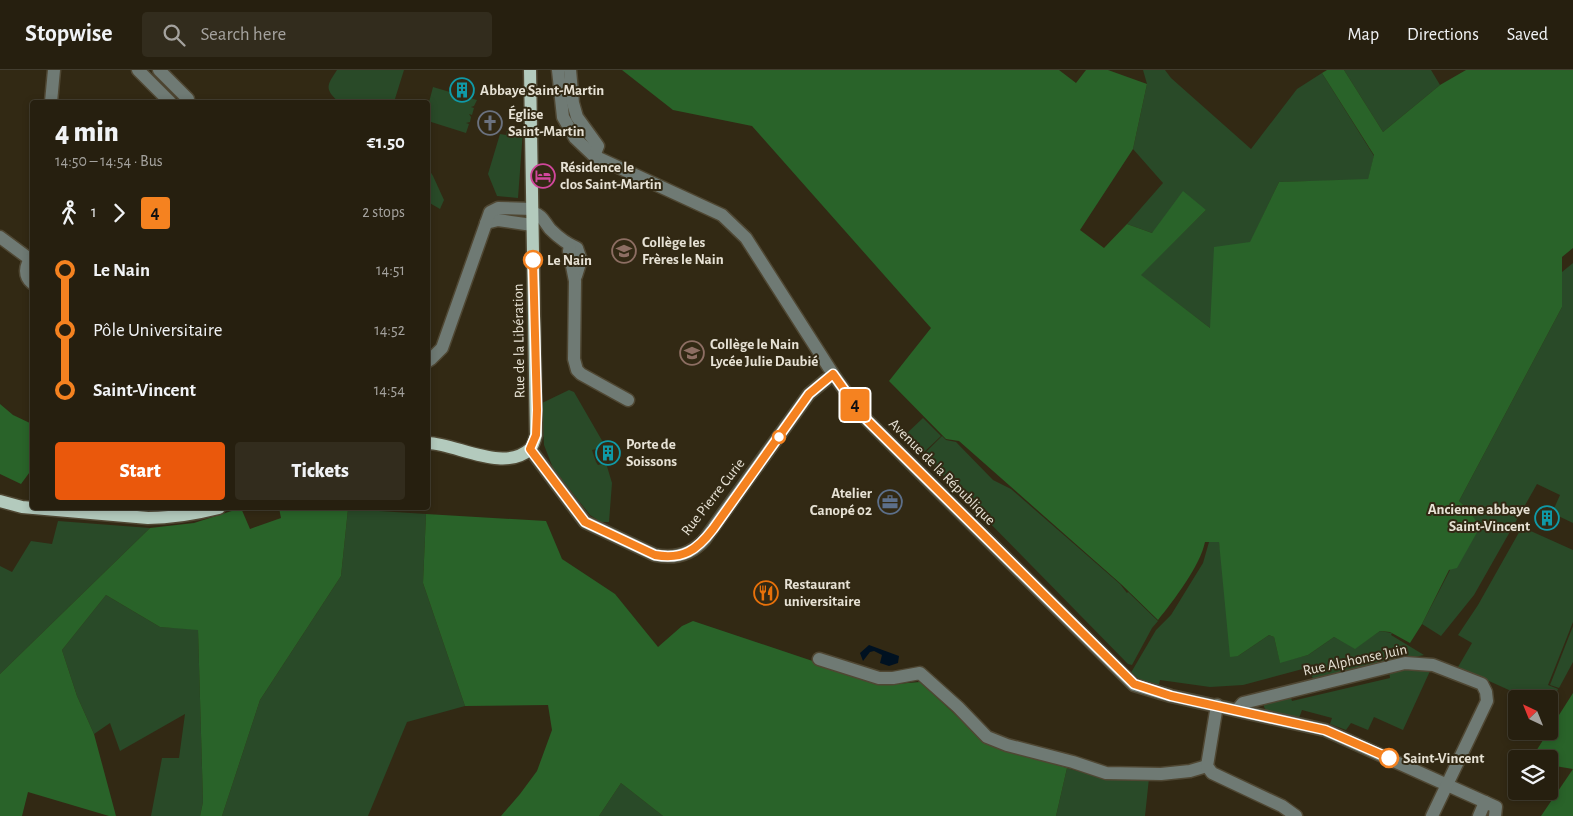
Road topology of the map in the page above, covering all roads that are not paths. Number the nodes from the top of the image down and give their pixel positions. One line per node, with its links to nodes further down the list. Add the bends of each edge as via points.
1 (54, 70): 7 (street)
2 (138, 70): 8 (street)
3 (159, 70): 9 (street)
4 (530, 70): 11 (main road, Rue de la Libération)
5 (558, 70): 10 (street, Avenue de la République, via 563,116 575,138)
6 (570, 70): 10 (street, via 577,117 598,146)
7 (51, 100)
8 (168, 100)
9 (188, 100)
10 (594, 156): 18 (street, Avenue de la République, via 722,215 746,238)
11 (532, 219): 12 (street); 12 (street, via 540,215); 17 (street, via 486,223 442,348); 21 (main road, Rue de la Libération, via 537,410 536,435)
12 (550, 230): 19 (street, via 577,248 581,260 575,281 574,359 577,370)
13 (0, 236): 14 (street)
14 (30, 258)
15 (30, 261): 16 (street, via 26,274)
16 (30, 280)
17 (430, 359)
18 (833, 374): 21 (street, Rue Pierre Curie, via 809,394 698,547 681,555 655,555 585,522); 27 (street, Avenue de la République, via 863,416 1134,684)
19 (628, 400)
20 (430, 443): 21 (main road, via 501,459)
21 (530, 449)
22 (0, 501): 23 (main road)
23 (30, 508)
24 (56, 510): 25 (main road, via 148,518)
25 (210, 510)
26 (819, 659): 29 (street, via 879,678 920,673 987,737 1106,773 1161,774)
27 (1217, 705): 28 (street, Avenue de la République); 29 (street)
28 (1237, 710): 30 (street, Avenue de la République, via 1325,730); 30 (street, Rue Alphonse Juin, via 1243,702 1405,663 1433,665 1482,684 1486,692 1486,701)
29 (1207, 766): 32 (street, via 1212,774 1282,806)
30 (1447, 784): 31 (street, Avenue de la République); 33 (street)
31 (1492, 808): 34 (street)
32 (1296, 816)
33 (1432, 816)
34 (1479, 816)

